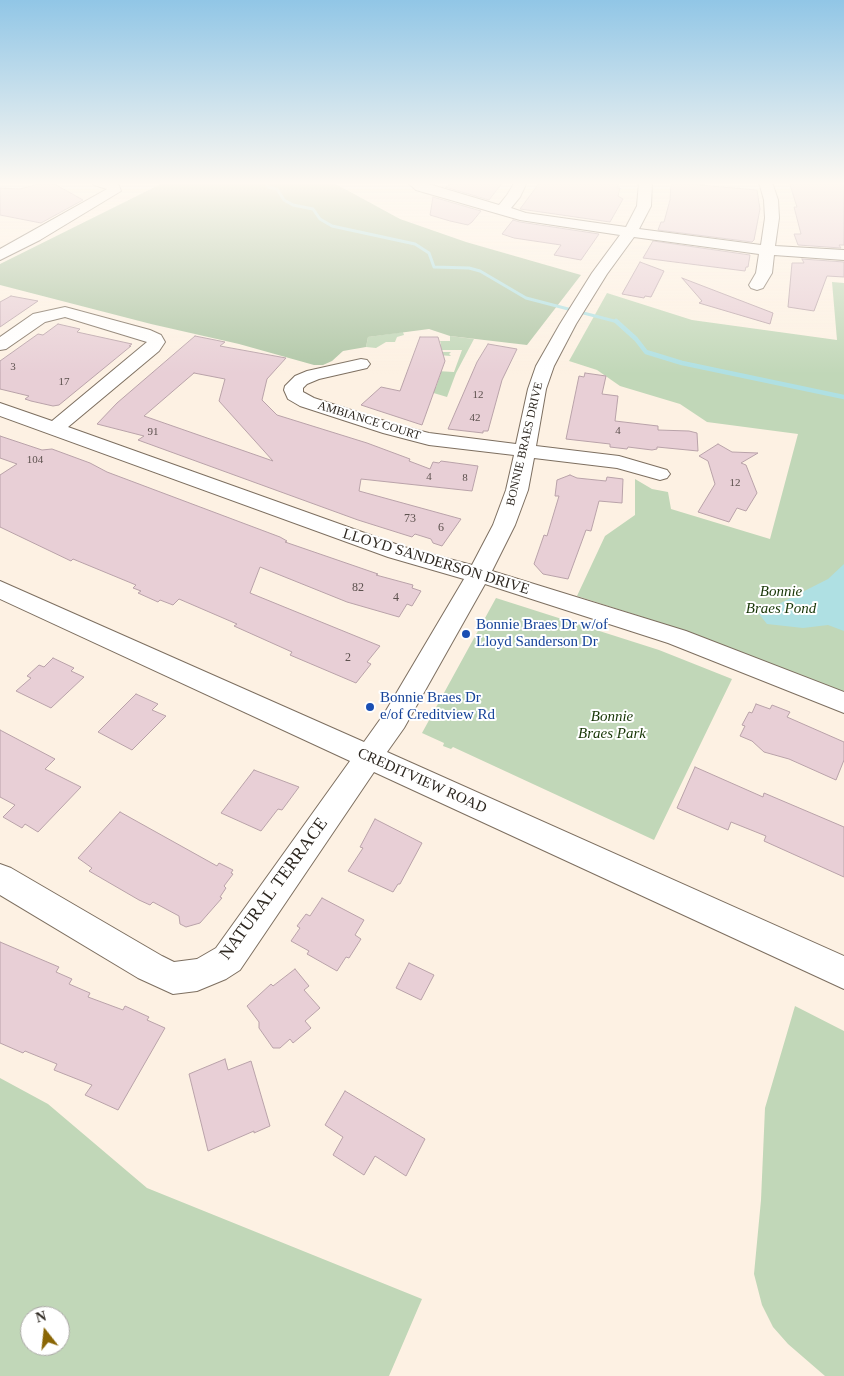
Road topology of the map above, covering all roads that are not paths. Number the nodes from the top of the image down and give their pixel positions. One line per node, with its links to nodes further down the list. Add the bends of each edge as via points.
1 (17, 246): 6 (street)
2 (620, 246): 13 (street, BONNIE BRAES DRIVE, via 551,353 540,381)
3 (739, 246): 5 (street)
4 (768, 246): 5 (street)
5 (768, 250): 7 (street); 8 (street, via 764,273)
6 (0, 255)
7 (844, 255)
8 (757, 285)
9 (0, 345): 12 (street, via 39,318 65,312 155,339 154,347)
10 (361, 364): 13 (street, AMBIANCE COURT, via 300,380 294,386 295,396 429,439)
11 (0, 409): 12 (street, LLOYD SANDERSON DRIVE)
12 (54, 428): 15 (street, LLOYD SANDERSON DRIVE, via 380,547)
13 (525, 451): 14 (street, via 619,462); 15 (street, BONNIE BRAES DRIVE, via 512,504 494,548)
14 (660, 474)
15 (478, 575): 17 (street, LLOYD SANDERSON DRIVE, via 677,637); 18 (street, BONNIE BRAES DRIVE, via 394,721)
16 (0, 589): 18 (street, CREDITVIEW ROAD)
17 (844, 703)
18 (369, 757): 19 (street, NATURAL TERRACE, via 228,958 196,975 172,978); 20 (street, CREDITVIEW ROAD)
19 (0, 878)
20 (844, 973)

